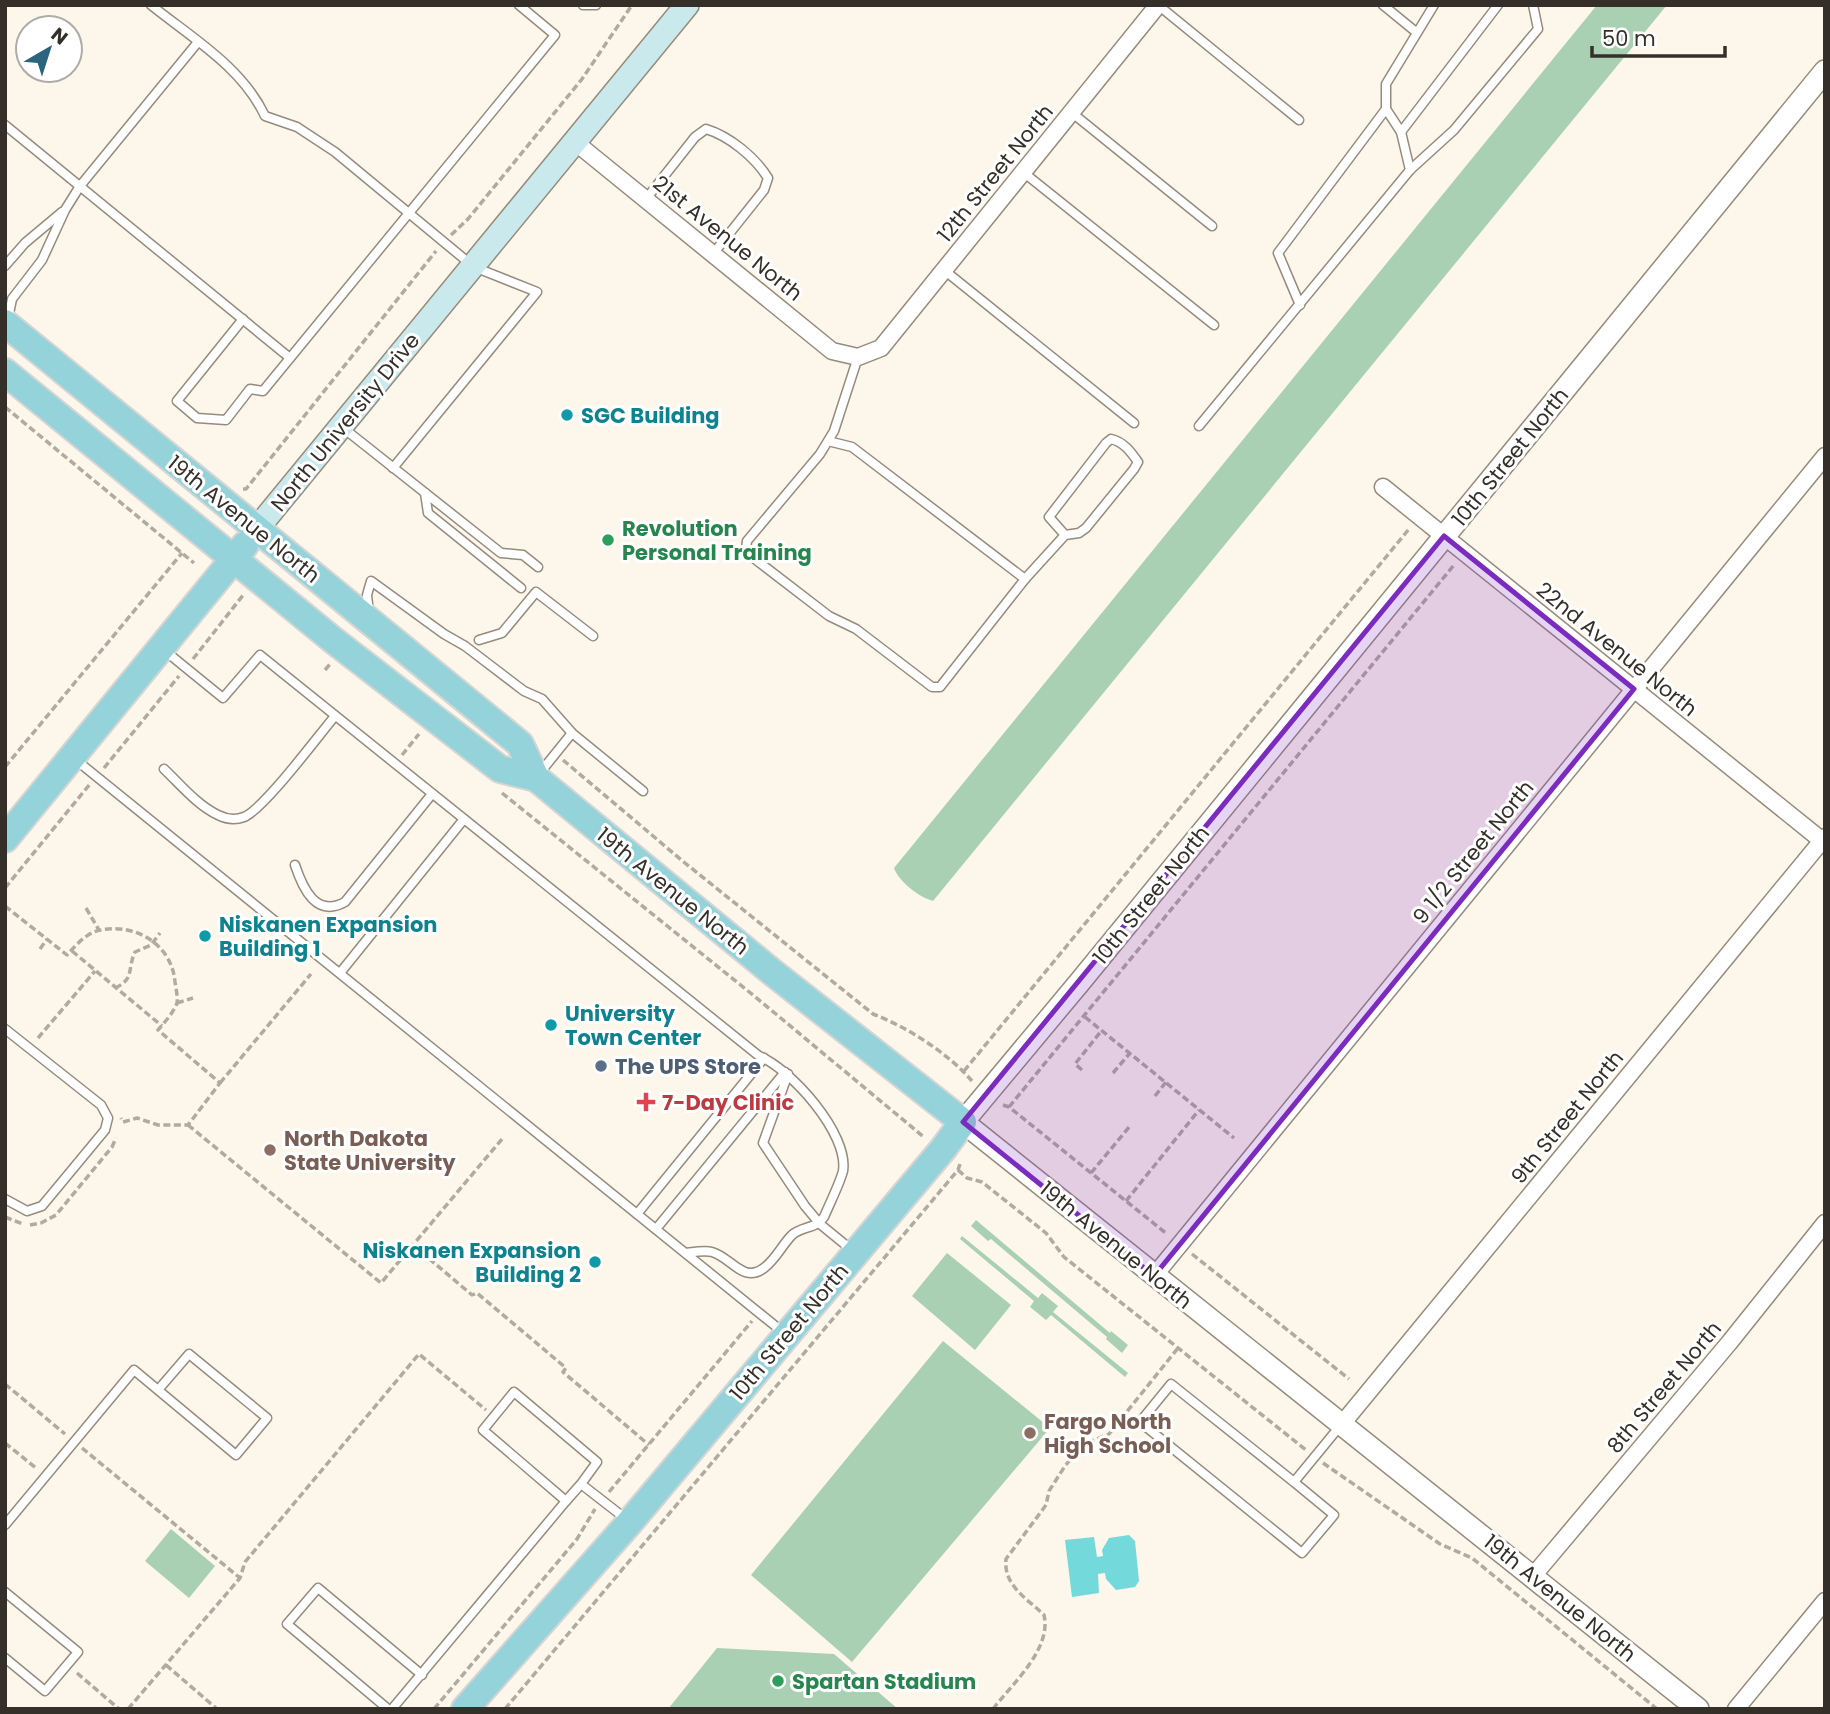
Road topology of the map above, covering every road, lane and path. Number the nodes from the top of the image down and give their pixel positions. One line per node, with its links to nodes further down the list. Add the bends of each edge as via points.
1 (151, 5): 12 (lane)
2 (519, 5): 25 (lane, via 555,35)
3 (583, 5): 4 (lane)
4 (596, 5)
5 (687, 5): 19 (main road, North University Drive)
6 (1158, 5): 15 (street, 12th Street North); 16 (lane)
7 (1383, 5): 11 (lane)
8 (1434, 5): 11 (lane)
9 (1498, 5): 18 (lane)
10 (1534, 5): 20 (lane, via 1538,29 1454,130)
11 (1416, 32): 14 (lane, via 1386,84)
12 (198, 42): 22 (lane); 25 (lane, via 237,74 265,116 317,139)
13 (1825, 71): 50 (street, 10th Street North)
14 (1386, 109): 18 (lane); 31 (lane, via 1278,253)
15 (1071, 112): 21 (street, 12th Street North); 26 (lane)
16 (1299, 120)
17 (5, 125): 22 (lane)
18 (1401, 132): 20 (lane)
19 (575, 142): 23 (street, 21st Avenue North); 29 (main road, North University Drive)
20 (1410, 170): 31 (lane)
21 (1023, 172): 30 (street, 12th Street North); 34 (lane)
22 (80, 186): 24 (lane); 32 (lane)
23 (646, 199): 27 (street, 21st Avenue North); 27 (lane, via 706,129 760,166 768,178 764,190)
24 (65, 210): 28 (lane); 33 (lane, via 42,260 12,299)
25 (409, 213): 29 (lane); 36 (lane)
26 (1212, 226)
27 (713, 254): 35 (street, 21st Avenue North, via 832,351)
28 (5, 265)
29 (474, 267): 40 (main road, North University Drive); 44 (lane, via 537,292)
30 (944, 270): 35 (street, 12th Street North, via 881,348); 39 (lane)
31 (1300, 305): 41 (lane)
32 (243, 319): 36 (lane); 36 (lane, via 177,401 197,418 226,420 250,389 263,391)
33 (6, 324): 48 (main road, 19th Avenue North)
34 (1214, 325)
35 (858, 357): 42 (lane)
36 (290, 358)
37 (5, 372): 52 (main road, 19th Avenue North)
38 (5, 407): 51 (path)
39 (1134, 423)
40 (340, 425): 44 (lane); 48 (main road, North University Drive)
41 (1199, 426)
42 (828, 441): 56 (lane, via 852,447); 56 (lane, via 747,541 746,549 828,616 856,629 932,687 940,687)
43 (1825, 456): 66 (street, 9 1/2 Street North)
44 (393, 468): 46 (lane)
45 (1383, 487): 50 (street, 22nd Avenue North)
46 (425, 493): 55 (lane, via 501,553 523,555); 58 (lane, via 428,513)
47 (1413, 525): 107 (path)
48 (256, 530): 52 (main road, North University Drive); 61 (main road, 19th Avenue North)
49 (1065, 535): 49 (lane, via 1086,528 1138,462 1117,440 1106,443 1049,517); 56 (lane)
50 (1444, 536): 66 (street, 22nd Avenue North); 112 (street, 10th Street North)
51 (182, 553): 54 (path); 73 (path)
52 (234, 558): 64 (main road, North University Drive); 76 (main road, 19th Avenue North, via 500,769)
53 (1458, 561): 99 (path)
54 (194, 563)
55 (538, 567)
56 (1025, 579)
57 (251, 588): 60 (path)
58 (521, 588)
59 (236, 591): 60 (path)
60 (246, 592): 65 (path)
61 (371, 622): 69 (lane, via 367,595 371,581 524,691 542,699); 76 (main road, 19th Avenue North, via 520,744)
62 (593, 636): 63 (lane, via 536,592 502,634)
63 (479, 640)
64 (162, 648): 65 (lane); 71 (main road, North University Drive)
65 (186, 668): 67 (lane, via 223,698 260,655); 75 (path)
66 (1634, 689): 82 (street, 22nd Avenue North); 130 (street, 9 1/2 Street North)
67 (335, 716): 72 (lane); 74 (lane, via 269,795 244,817 218,815)
68 (420, 732): 72 (path)
69 (572, 733): 70 (lane); 78 (lane)
70 (555, 754): 76 (lane); 107 (path, via 873,1014 906,1029)
71 (73, 757): 75 (lane); 81 (main road, North University Drive)
72 (394, 764): 79 (lane)
73 (5, 767)
74 (164, 769)
75 (97, 776): 84 (path); 94 (lane)
76 (536, 778): 117 (main road, 19th Avenue North)
77 (493, 786): 122 (path)
78 (643, 791)
79 (432, 794): 80 (lane); 83 (lane, via 363,882 337,907 312,900)
80 (464, 819): 94 (lane); 105 (lane)
81 (5, 839)
82 (1824, 840): 141 (street, 9th Street North)
83 (295, 865)
84 (5, 888)
85 (5, 905): 89 (path)
86 (86, 908): 87 (path)
87 (99, 930): 90 (path, via 118,929); 92 (path)
88 (160, 933): 90 (path)
89 (47, 939): 91 (path); 92 (path, via 67,955)
90 (155, 942): 96 (path, via 135,952 130,977); 98 (path, via 170,963)
91 (40, 949)
92 (71, 950): 93 (path)
93 (95, 971): 96 (path); 103 (path)
94 (340, 973): 126 (lane)
95 (311, 974): 111 (path)
96 (115, 988): 100 (path)
97 (193, 998): 98 (path)
98 (177, 1003): 100 (path)
99 (1085, 1017): 102 (path); 114 (path)
100 (162, 1026): 111 (path, via 158,1030)
101 (5, 1029): 124 (lane, via 101,1105 108,1118 105,1130 42,1206 27,1211)
102 (1102, 1030): 104 (path); 106 (path, via 1075,1064)
103 (38, 1038)
104 (1129, 1053): 109 (path); 110 (path)
105 (764, 1058): 108 (lane); 126 (lane)
106 (1082, 1070)
107 (964, 1071): 112 (path)
108 (787, 1073): 128 (lane, via 764,1143); 128 (lane, via 813,1101 840,1150 843,1170); 129 (lane)
109 (1113, 1073)
110 (1166, 1082): 113 (path); 115 (path)
111 (220, 1083): 118 (path)
112 (985, 1092): 114 (path); 117 (street, 10th Street North)
113 (1155, 1096)
114 (1009, 1107): 123 (path)
115 (1200, 1110): 120 (path); 125 (path)
116 (118, 1113): 118 (path, via 123,1122 137,1118 158,1125)
117 (963, 1122): 122 (main road, 10th Street North); 134 (street, 19th Avenue North)
118 (188, 1125): 131 (path, via 381,1283)
119 (1130, 1126): 123 (path)
120 (1234, 1138)
121 (502, 1139): 131 (path)
122 (950, 1160): 133 (main road, 10th Street North); 136 (path, via 967,1178 982,1182 1046,1233 1064,1257); 165 (path)
123 (1091, 1173): 125 (path)
124 (5, 1199)
125 (1126, 1201): 130 (path)
126 (637, 1214): 129 (lane)
127 (1825, 1223): 152 (street, 8th Street North)
128 (820, 1224): 132 (lane, via 793,1233 772,1261 755,1273 736,1268 710,1251); 133 (lane)
129 (656, 1229): 132 (lane)
130 (1179, 1244): 134 (street, 9 1/2 Street North); 137 (path)
131 (413, 1245): 144 (path, via 556,1359 566,1368 563,1372)
132 (686, 1253): 135 (lane)
133 (856, 1253): 135 (main road, 10th Street North)
134 (1154, 1276): 141 (street, 19th Avenue North)
135 (787, 1335): 150 (main road, 10th Street North)
136 (1178, 1349): 145 (path); 166 (path, via 1109,1434 1083,1445 1065,1466 1046,1505 1006,1559 1014,1588 1044,1615 1045,1635 1038,1652)
137 (1349, 1379)
138 (5, 1384): 142 (path)
139 (158, 1390): 139 (lane, via 236,1455 267,1418 189,1354); 142 (lane, via 134,1370)
140 (494, 1416): 148 (lane, via 514,1392 597,1462); 149 (lane, via 483,1430); 153 (path, via 419,1354 246,1562)
141 (1342, 1424): 145 (lane); 152 (street, 19th Avenue North)
142 (74, 1441): 146 (lane); 153 (path)
143 (5, 1443): 146 (path)
144 (649, 1445)
145 (1315, 1457): 147 (lane); 167 (path, via 1440,1544 1472,1558)
146 (45, 1476): 151 (lane)
147 (1294, 1482): 147 (lane, via 1334,1515 1302,1553 1140,1422 1171,1384)
148 (581, 1484): 149 (lane); 150 (lane)
149 (566, 1501): 159 (lane)
150 (630, 1522): 164 (main road, 10th Street North)
151 (5, 1525)
152 (1533, 1576): 168 (street, 19th Avenue North)
153 (240, 1578): 158 (path)
154 (5, 1592): 157 (lane, via 78,1652)
155 (1825, 1601): 169 (street)
156 (5, 1658): 157 (lane, via 45,1692)
157 (67, 1665): 160 (path)
158 (165, 1665): 161 (path); 162 (path)
159 (422, 1675): 163 (lane); 163 (lane, via 318,1588 288,1625)
160 (119, 1709)
161 (128, 1709)
162 (218, 1709)
163 (390, 1709)
164 (464, 1709)
165 (505, 1709)
166 (993, 1709)
167 (1657, 1709)
168 (1698, 1709)
169 (1736, 1709)

